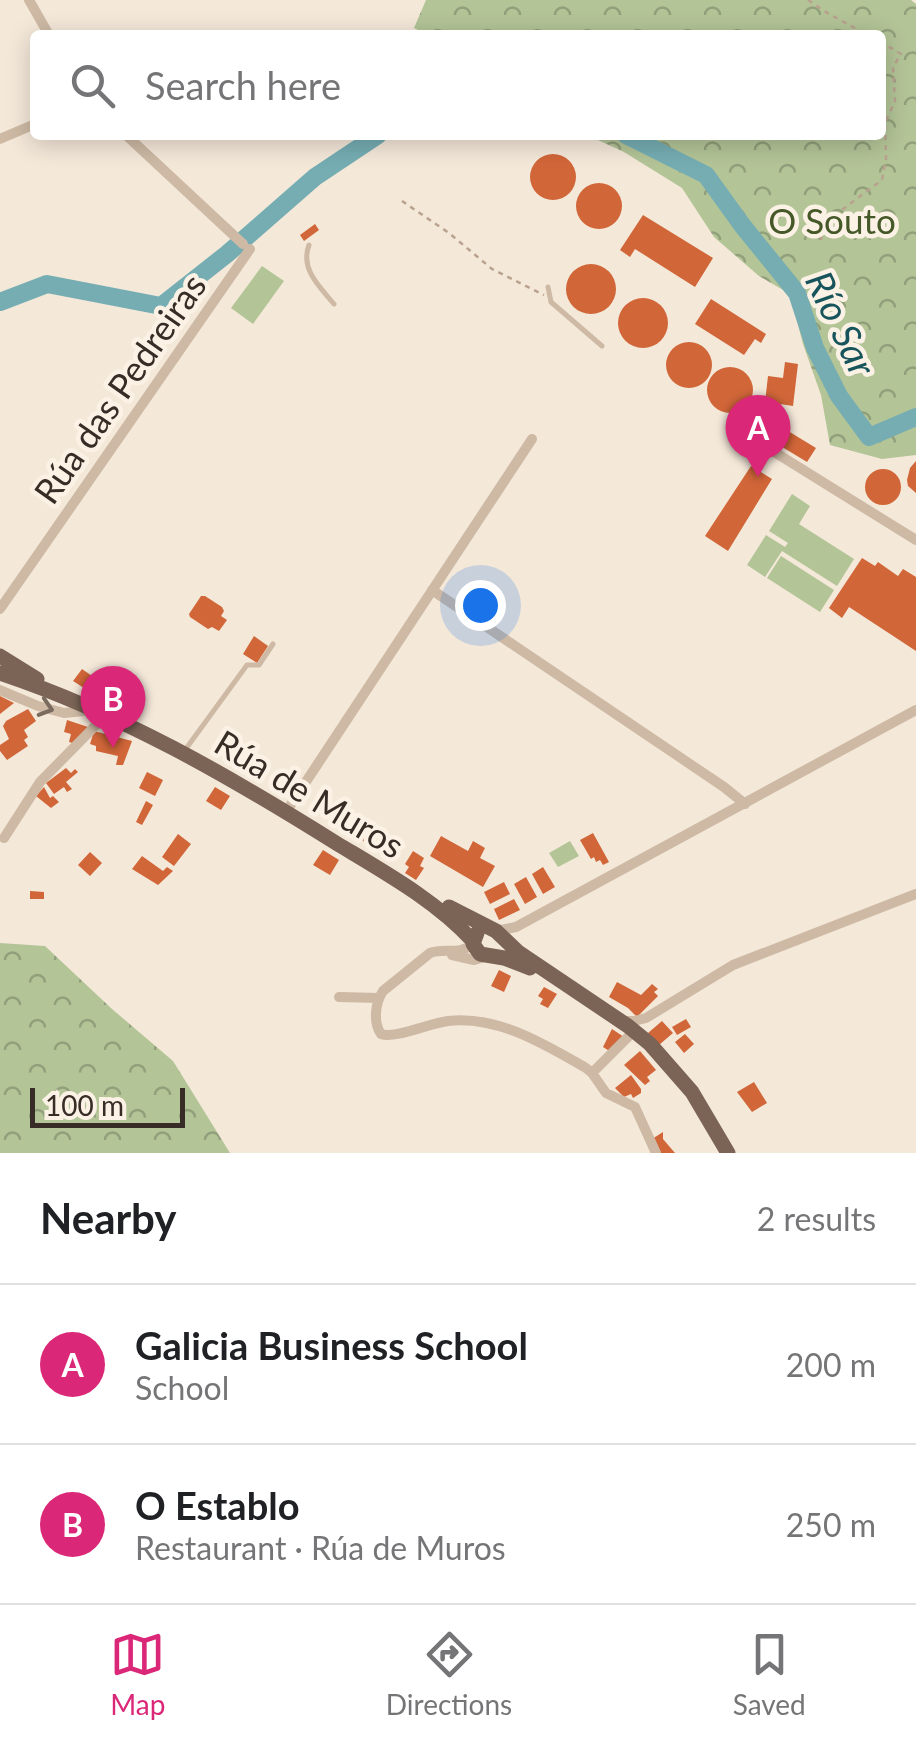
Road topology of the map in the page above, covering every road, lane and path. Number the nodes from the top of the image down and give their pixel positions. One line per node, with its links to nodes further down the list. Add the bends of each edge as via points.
1 (30, 0): 3 (street)
2 (808, 0): 4 (path)
3 (46, 30)
4 (859, 30)
5 (886, 45): 6 (path, via 901,54)
6 (886, 121)
7 (30, 126): 8 (street)
8 (0, 139)
9 (131, 140): 22 (street, Rúa das Pedreiras, via 246,246)
10 (885, 140): 12 (path, via 882,180 823,224)
11 (402, 201): 15 (path, via 492,269)
12 (820, 240)
13 (309, 245): 16 (lane, via 308,268)
14 (548, 287): 15 (lane)
15 (550, 297): 17 (lane)
16 (334, 304)
17 (602, 346)
18 (532, 440): 21 (street)
19 (755, 440): 20 (street)
20 (916, 540)
21 (432, 590): 31 (street); 32 (street)
22 (0, 608)
23 (273, 644): 30 (lane, via 259,665 247,665)
24 (0, 656): 27 (main road)
25 (0, 673): 27 (main road)
26 (0, 690): 29 (street, one-way to 29, via 64,714)
27 (61, 695): 29 (main road, Rúa de Muros)
28 (916, 710): 31 (street)
29 (100, 713): 30 (main road, Rúa de Muros); 33 (street, via 40,782)
30 (184, 752): 32 (main road, Rúa de Muros)
31 (745, 804): 36 (street)
32 (286, 812): 34 (main road, Rúa de Muros)
33 (4, 838)
34 (405, 885): 36 (main road, Rúa de Muros); 37 (main road, Rúa de Muros)
35 (916, 894): 41 (street, via 733,965)
36 (496, 941): 37 (main road, via 480,930); 37 (main road, Rúa de Muros, via 479,954); 38 (street, Rúa de Muros, via 470,960); 42 (main road, Rúa de Muros, via 512,961 557,980)
37 (474, 942): 38 (street)
38 (447, 952): 40 (street, via 430,953)
39 (338, 997): 40 (street)
40 (379, 998): 43 (street, via 378,1032 384,1036 446,1022 483,1022 519,1033)
41 (646, 1018): 42 (street); 42 (street, via 634,1021)
42 (632, 1029): 43 (street); 45 (main road, Rúa de Muros, via 689,1088)
43 (592, 1072): 44 (street, via 603,1091 635,1107)
44 (656, 1153)
45 (728, 1153)

